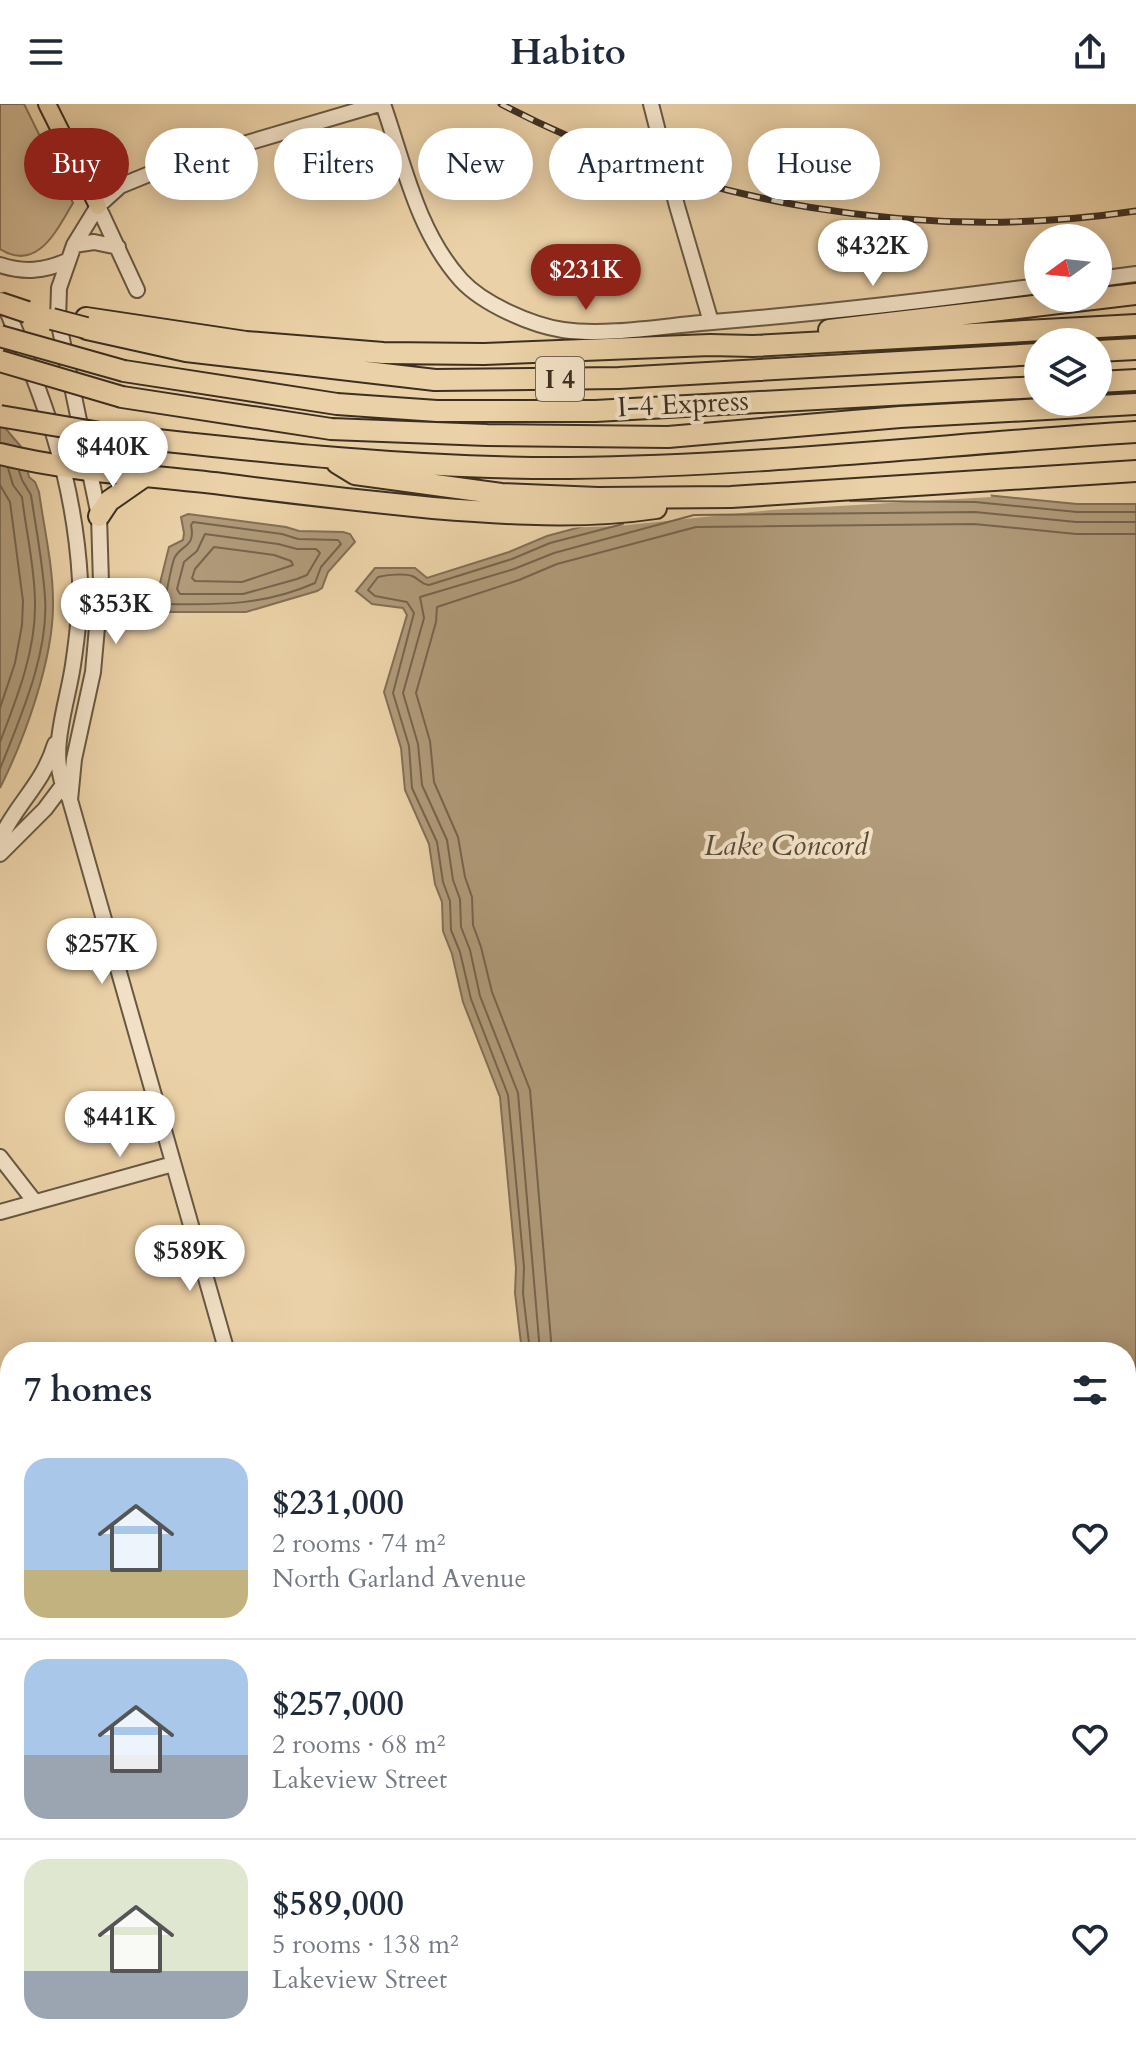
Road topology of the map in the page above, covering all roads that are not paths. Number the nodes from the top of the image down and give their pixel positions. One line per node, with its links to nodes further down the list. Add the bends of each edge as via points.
1 (47, 104): 4 (main road)
2 (381, 104): 4 (street, via 136,178); 16 (street, via 417,207 462,282 511,313 564,330)
3 (651, 104): 16 (street)
4 (98, 206): 5 (street); 6 (street)
5 (74, 245): 6 (street); 7 (street)
6 (118, 247): 12 (street)
7 (67, 261): 8 (street, via 30,271); 34 (street, via 58,320)
8 (0, 265)
9 (1136, 274): 10 (street)
10 (1112, 277)
11 (1024, 288): 16 (street)
12 (137, 290)
13 (1136, 294): 20 (highway)
14 (0, 295): 33 (street, via 41,391)
15 (0, 303): 17 (highway, bridge)
16 (711, 322)
17 (86, 323): 20 (highway, via 383,353); 23 (highway, I 4, via 186,351 435,380 619,378)
18 (1136, 325): 20 (highway)
19 (0, 336): 27 (highway, I-4 Express, bridge, via 124,371 337,404 437,411 595,411)
20 (710, 345)
21 (1136, 349): 22 (highway)
22 (1112, 350)
23 (1024, 355)
24 (0, 361): 28 (highway, I-4 Express, bridge, via 122,397 331,429 487,435 668,437)
25 (1136, 380): 26 (highway)
26 (1112, 381)
27 (1024, 388)
28 (1136, 404)
29 (0, 416): 32 (highway, bridge, via 112,435)
30 (1136, 432): 32 (highway, via 569,468)
31 (0, 454): 33 (highway)
32 (331, 459): 37 (highway, via 355,474 501,494)
33 (64, 465): 34 (highway); 39 (street, via 74,509 80,596 74,663)
34 (90, 469): 36 (highway); 38 (street)
35 (1136, 471): 37 (highway)
36 (145, 476): 37 (highway, via 365,503 531,516 615,514); 38 (highway, via 109,501)
37 (731, 497)
38 (99, 516): 40 (street, via 97,649)
39 (61, 721): 40 (street, via 59,770); 41 (street, via 39,782)
40 (66, 793): 42 (street); 44 (street)
41 (0, 839)
42 (0, 854)
43 (0, 1157): 45 (street)
44 (173, 1164): 45 (street); 47 (street)
45 (35, 1202): 46 (street)
46 (0, 1212)
47 (223, 1342)

